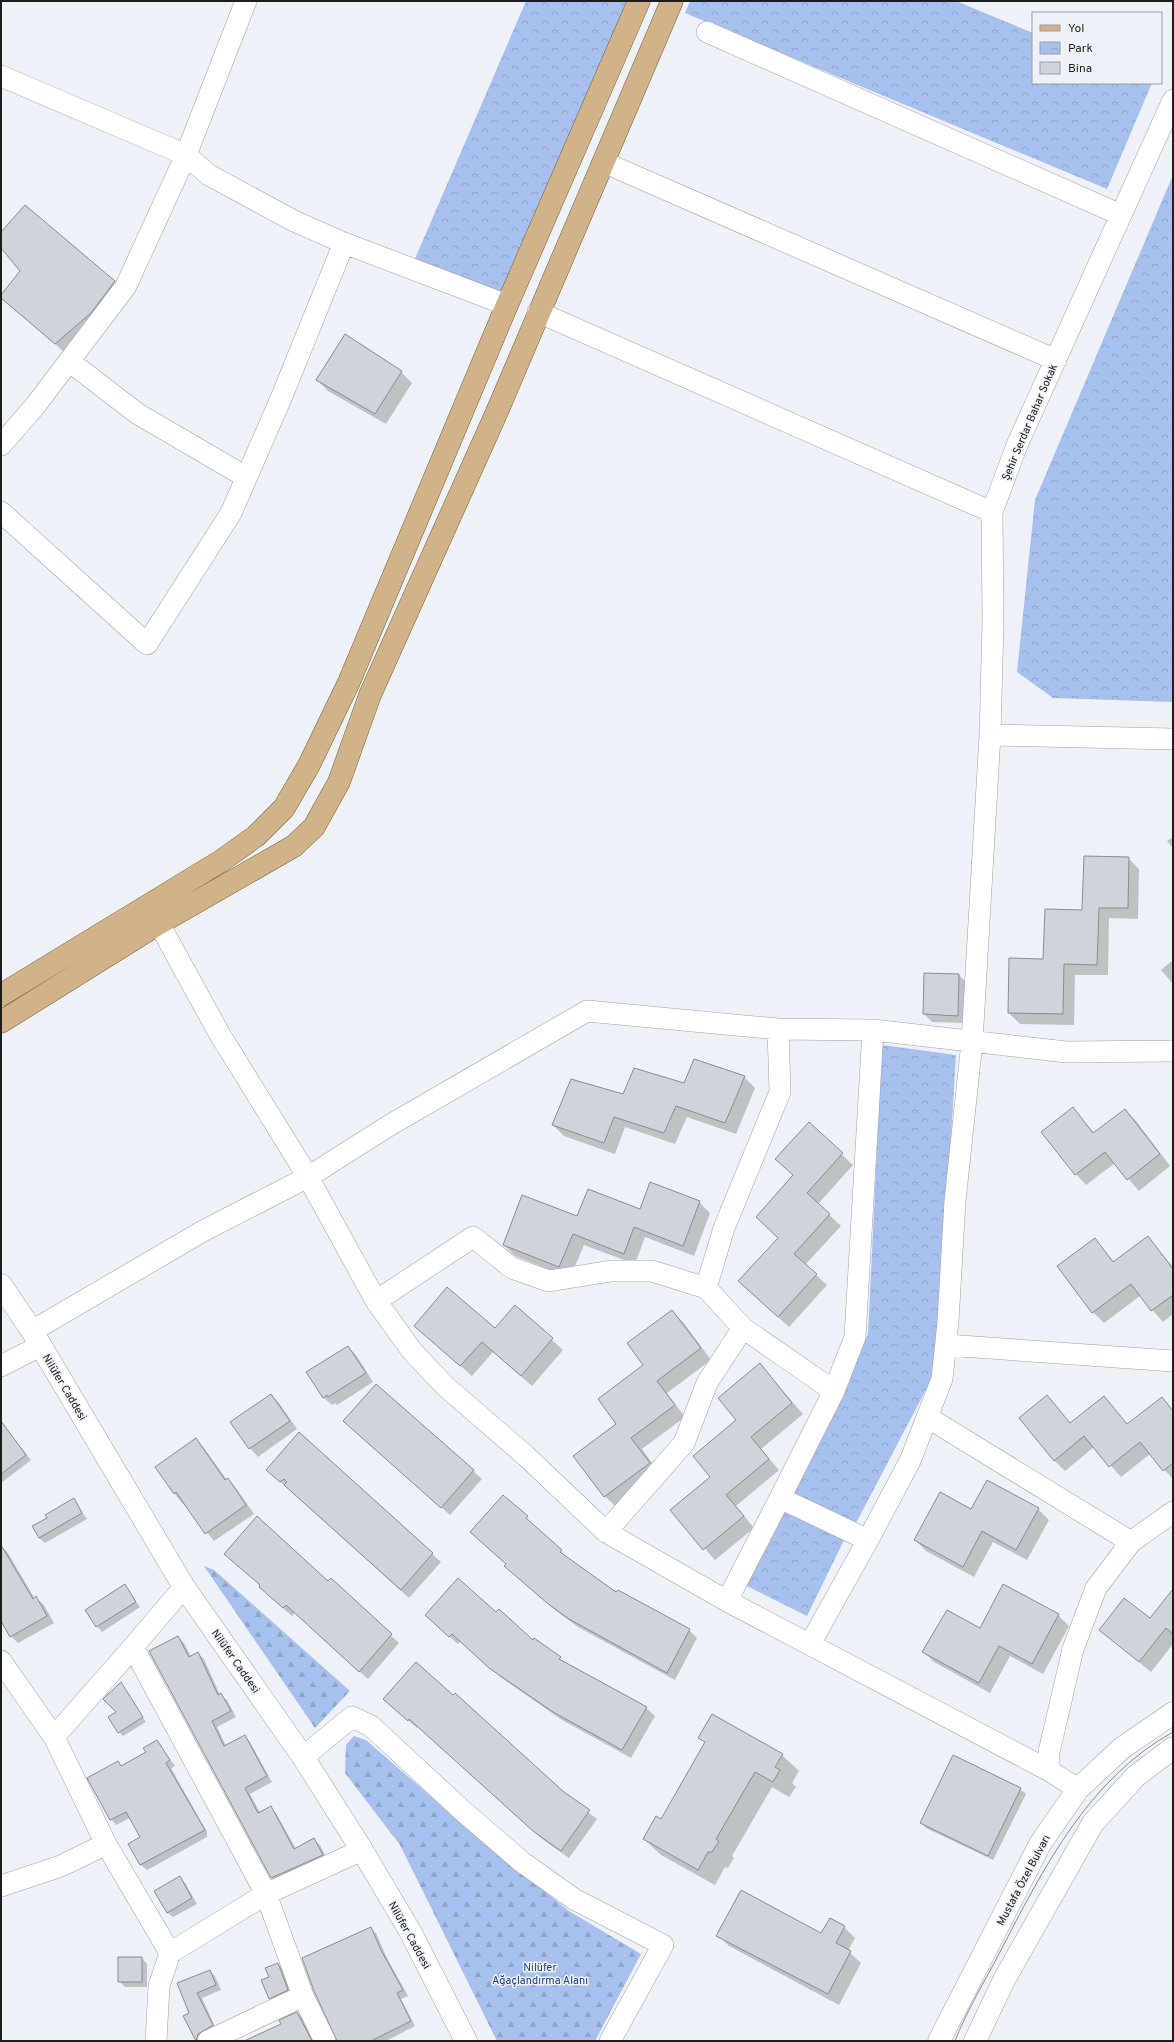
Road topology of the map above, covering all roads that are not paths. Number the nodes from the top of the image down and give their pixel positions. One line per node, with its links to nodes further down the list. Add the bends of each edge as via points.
1 (246, 1): 7 (street)
2 (639, 1): 11 (main road)
3 (672, 1): 8 (main road)
4 (707, 32): 9 (street)
5 (1, 76): 7 (street)
6 (1173, 100): 9 (street, Şehir Serdar Bahar Sokak)
7 (186, 155): 10 (street, via 210,175 294,221); 14 (street, via 126,286)
8 (603, 162): 12 (main road); 13 (street)
9 (1121, 215): 13 (street, Şehir Serdar Bahar Sokak)
10 (344, 243): 11 (street); 16 (street)
11 (507, 305): 21 (main road, via 349,682 309,765 284,808 256,836 221,861)
12 (538, 312): 18 (street); 22 (main road, via 458,502 370,695 339,782 314,827 294,846)
13 (1056, 360): 18 (street, Şehir Serdar Bahar Sokak, via 1018,445)
14 (69, 362): 15 (street); 16 (street, via 138,414)
15 (1, 445)
16 (246, 477): 17 (street, via 231,513 147,644)
17 (1, 512)
18 (992, 512): 19 (street, Şehir Serdar Bahar Sokak)
19 (990, 735): 20 (street); 27 (street, Şehir Serdar Bahar Sokak)
20 (1173, 739)
21 (149, 905): 22 (street); 23 (main road)
22 (158, 924): 24 (main road); 29 (street, via 219,1033)
23 (1, 995)
24 (1, 1022)
25 (778, 1029): 26 (street); 29 (street, via 587,1011 390,1125); 31 (street, via 780,1092 724,1228)
26 (873, 1030): 27 (street); 38 (street, via 855,1337)
27 (972, 1042): 28 (street, via 1066,1052); 35 (street, Şehir Serdar Bahar Sokak, via 955,1201)
28 (1173, 1051)
29 (308, 1177): 32 (street); 34 (street, via 203,1231)
30 (1, 1285): 34 (street, Nilüfer Caddesi)
31 (706, 1288): 32 (street, via 652,1271 611,1271 549,1281 512,1268 473,1237); 33 (street)
32 (376, 1301): 42 (street, via 412,1351 445,1386 526,1456)
33 (743, 1328): 38 (street); 42 (street, via 707,1383 684,1443)
34 (36, 1338): 37 (street); 45 (street, Nilüfer Caddesi)
35 (946, 1345): 36 (street); 39 (street, Şehir Serdar Bahar Sokak, via 942,1379)
36 (1173, 1361)
37 (1, 1366)
38 (834, 1391): 40 (street)
39 (927, 1417): 43 (street, Şehir Serdar Bahar Sokak, via 910,1461); 44 (street)
40 (780, 1498): 43 (street); 46 (street)
41 (1170, 1517): 44 (street)
42 (606, 1532): 46 (street)
43 (868, 1540): 47 (street, Şehir Serdar Bahar Sokak)
44 (1131, 1542): 54 (street, via 1096,1588 1073,1649 1049,1752)
45 (184, 1587): 48 (street); 53 (street, Nilüfer Caddesi)
46 (727, 1601): 47 (street)
47 (810, 1644): 54 (street)
48 (133, 1647): 51 (street); 59 (street)
49 (1, 1661): 51 (street)
50 (1173, 1713): 55 (street, Mustafa Özel Bulvarı, via 1122,1748)
51 (54, 1737): 56 (street)
52 (1173, 1748): 68 (street, via 1136,1776 1093,1823 1005,1978)
53 (303, 1757): 57 (street, Nilüfer Caddesi); 66 (street, via 352,1717 371,1726 522,1862 574,1899 663,1945)
54 (1048, 1770): 55 (street)
55 (1078, 1789): 67 (street, Mustafa Özel Bulvarı, via 1040,1844)
56 (106, 1844): 58 (street, via 61,1866); 60 (street)
57 (362, 1850): 59 (street); 65 (street, Nilüfer Caddesi, via 411,1933)
58 (1, 1886)
59 (266, 1894): 60 (street); 61 (street)
60 (170, 1952): 62 (street, via 159,1986)
61 (303, 1996): 63 (street); 64 (street)
62 (156, 2041)
63 (208, 2041)
64 (325, 2041)
65 (466, 2041)
66 (610, 2041)
67 (939, 2041)
68 (975, 2041)

